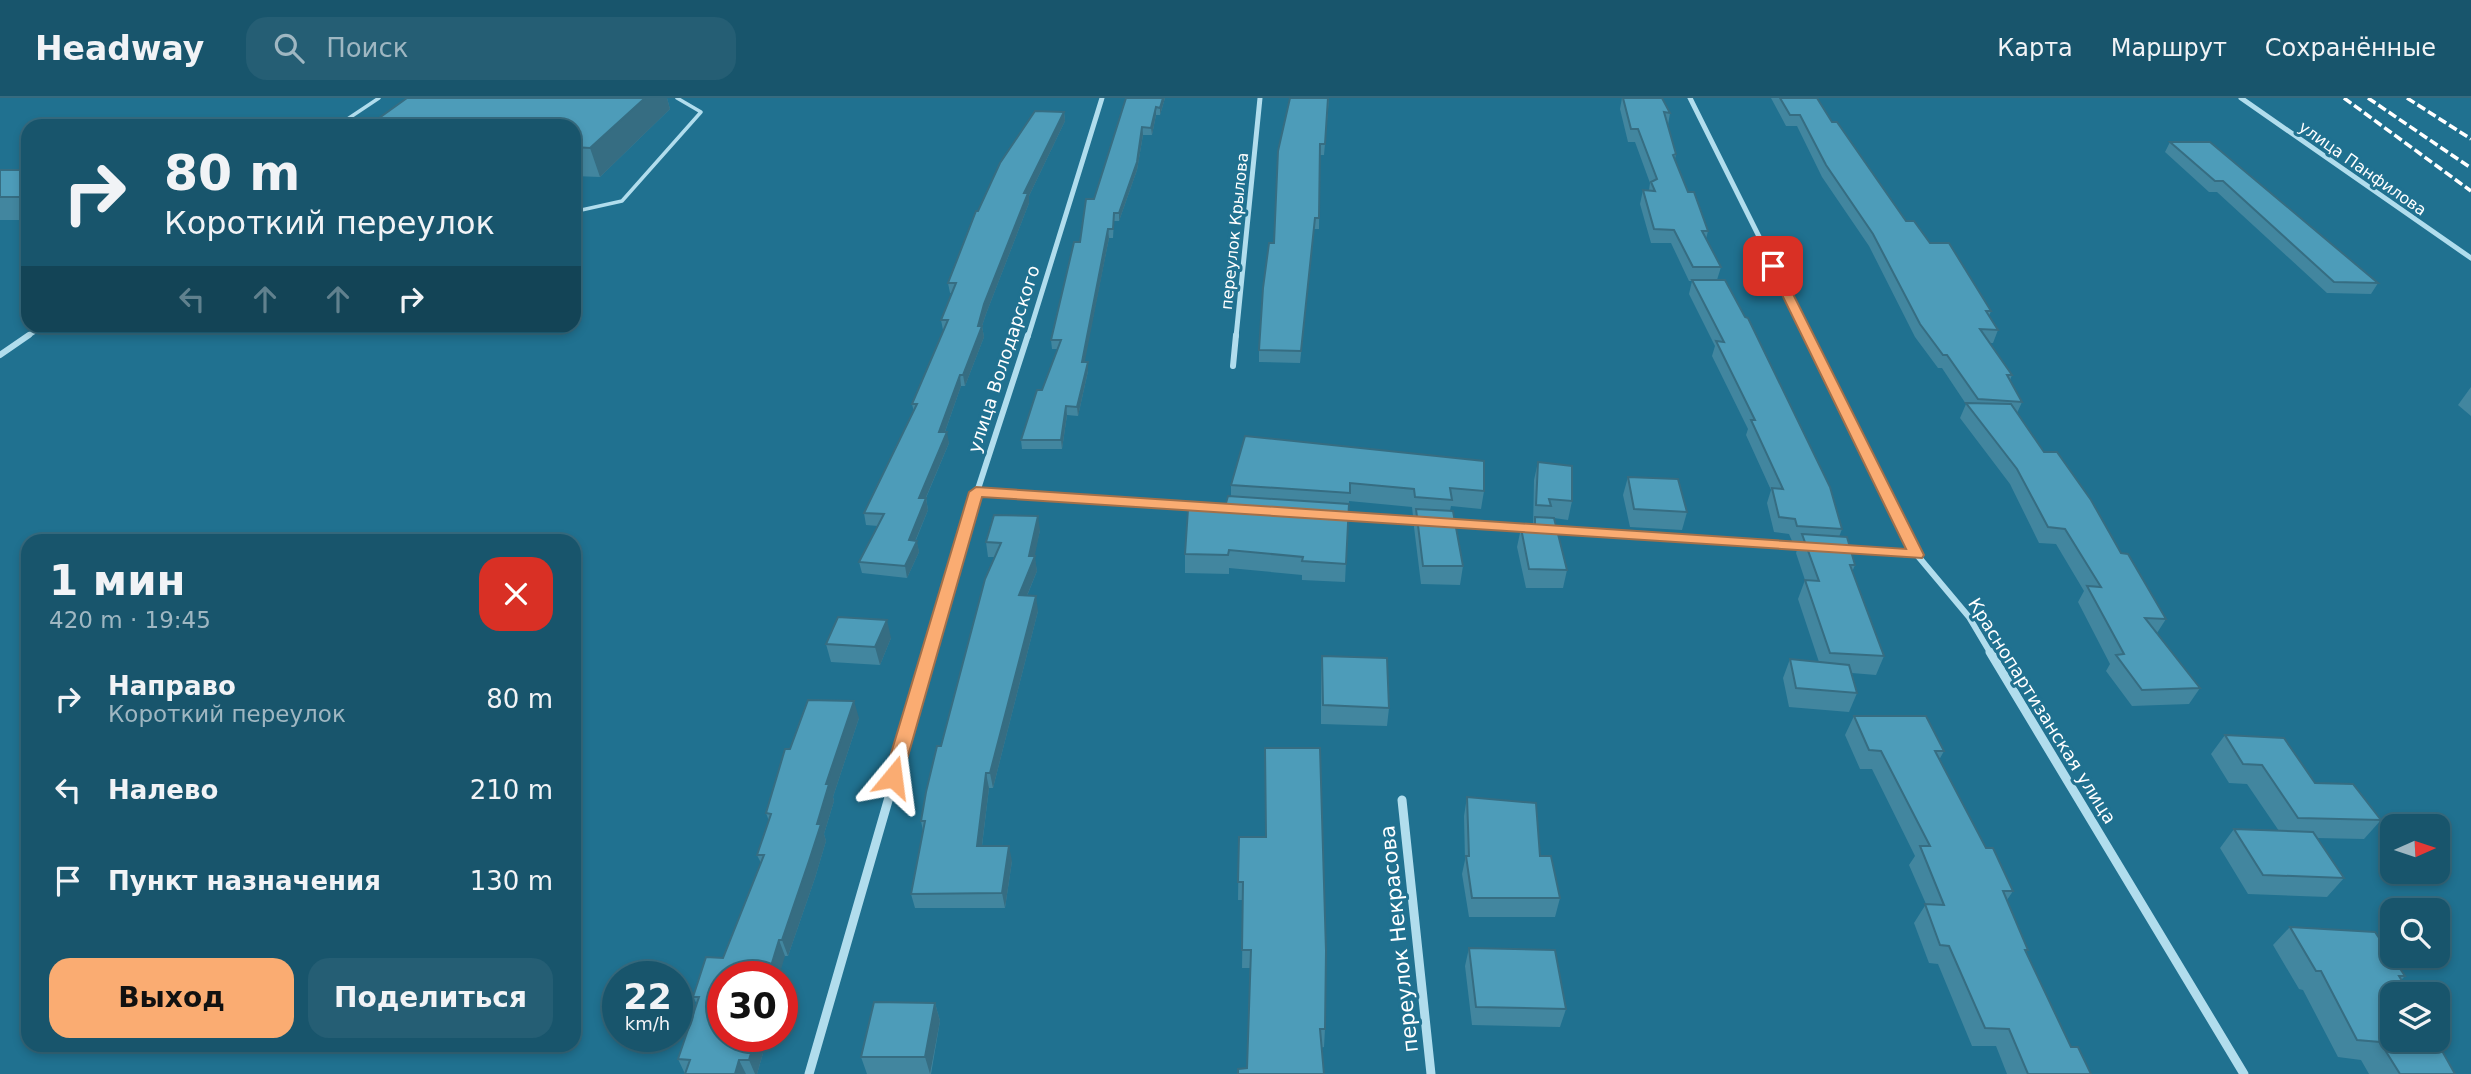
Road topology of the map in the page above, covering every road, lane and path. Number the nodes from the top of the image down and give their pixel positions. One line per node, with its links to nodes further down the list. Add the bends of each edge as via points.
1 (379, 98): 7 (lane)
2 (677, 98): 8 (lane, via 701,112 622,201)
3 (1102, 98): 13 (street, улица Володарского)
4 (1260, 98): 12 (street, переулок Крылова)
5 (1690, 98): 18 (street, Краснопартизанская улица)
6 (2241, 98): 9 (street, улица Панфилова)
7 (348, 119)
8 (581, 211)
9 (2471, 258)
10 (33, 333): 11 (street)
11 (0, 355)
12 (1233, 366)
13 (976, 492): 14 (street); 20 (street, улица Володарского)
14 (1239, 509)
15 (1336, 516): 16 (street)
16 (1820, 548)
17 (1834, 549): 18 (street)
18 (1917, 555): 22 (street, Краснопартизанская улица, via 1969,617)
19 (1402, 800): 21 (street, переулок Некрасова)
20 (809, 1074)
21 (1431, 1074)
22 (2244, 1074)

